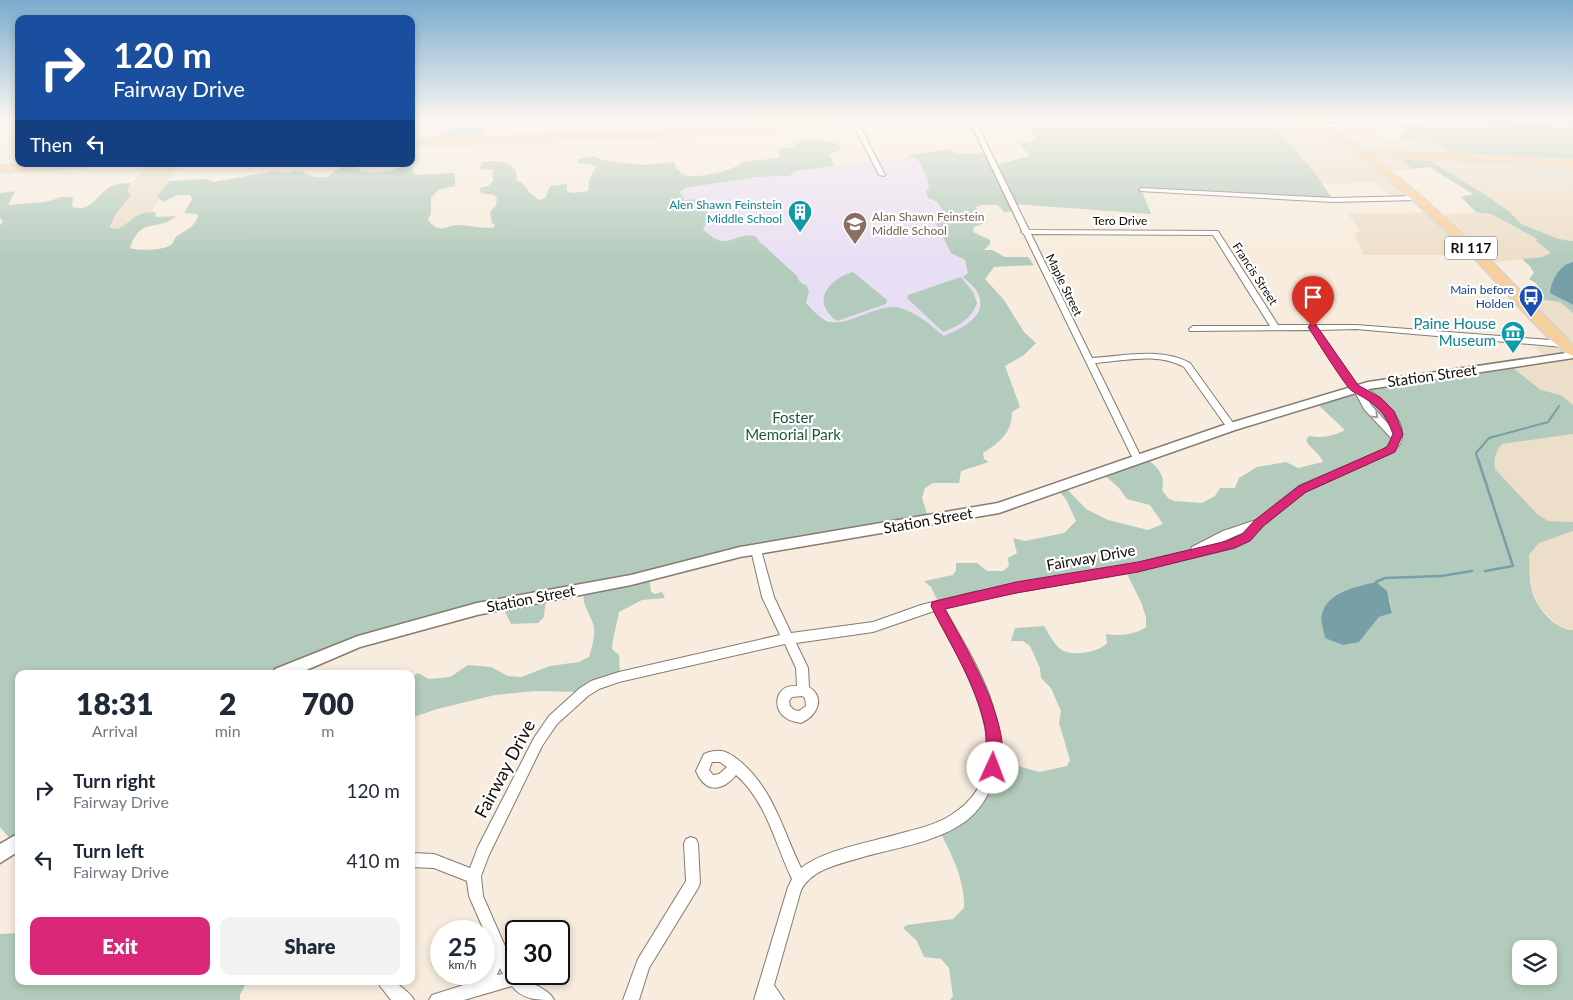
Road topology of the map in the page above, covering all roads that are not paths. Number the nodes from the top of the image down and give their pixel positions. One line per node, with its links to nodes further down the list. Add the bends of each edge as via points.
1 (20, 167): 5 (main road)
2 (878, 167): 6 (street)
3 (994, 167): 9 (street, Maple Street)
4 (1378, 167): 8 (main road, RI 117)
5 (0, 169)
6 (882, 175)
7 (1142, 190): 8 (street, via 1333,200)
8 (1418, 198): 14 (main road, RI 117)
9 (1025, 232): 10 (street, Tero Drive); 15 (street, Maple Street)
10 (1215, 233): 12 (street, Francis Street)
11 (1313, 327): 12 (street); 14 (street, via 1431,331); 16 (street, Fairway Drive)
12 (1276, 328): 13 (street)
13 (1193, 329)
14 (1570, 350): 16 (street, Station Street)
15 (1089, 361): 17 (street, via 1163,357 1178,360 1187,365); 18 (street, Maple Street)
16 (1356, 388): 17 (street, Station Street); 20 (street, Fairway Drive, via 1367,407 1397,439 1386,452 1302,489 1238,542 1138,567)
17 (1231, 428): 18 (street, Station Street)
18 (1137, 459): 19 (street, Station Street, via 992,510)
19 (756, 550): 21 (street, via 768,597); 22 (street, Station Street, via 631,580 477,609 401,629 322,655)
20 (937, 606): 21 (street, Fairway Drive, via 873,627); 30 (street, via 974,678 992,727 995,747 987,786 964,814 947,825 834,859 806,871)
21 (787, 638): 23 (street, via 802,668); 29 (street, Fairway Drive, via 607,681 572,701 538,742)
22 (289, 670)
23 (803, 690)
24 (736, 766): 30 (street, via 751,778 766,800)
25 (15, 844): 27 (street)
26 (691, 844): 41 (street, via 693,883 643,964)
27 (0, 854)
28 (415, 860): 29 (street, via 434,861)
29 (474, 876): 31 (street, Fairway Drive, via 476,896)
30 (799, 878): 37 (street)
31 (500, 951): 32 (street, Fairway Drive); 36 (street, via 490,974)
32 (505, 961)
33 (505, 981): 36 (street)
34 (388, 985): 38 (street)
35 (522, 985): 40 (street, Fairway Drive)
36 (474, 990): 39 (street)
37 (764, 994): 42 (street)
38 (406, 1000)
39 (437, 1000)
40 (546, 1000)
41 (631, 1000)
42 (776, 1000)

